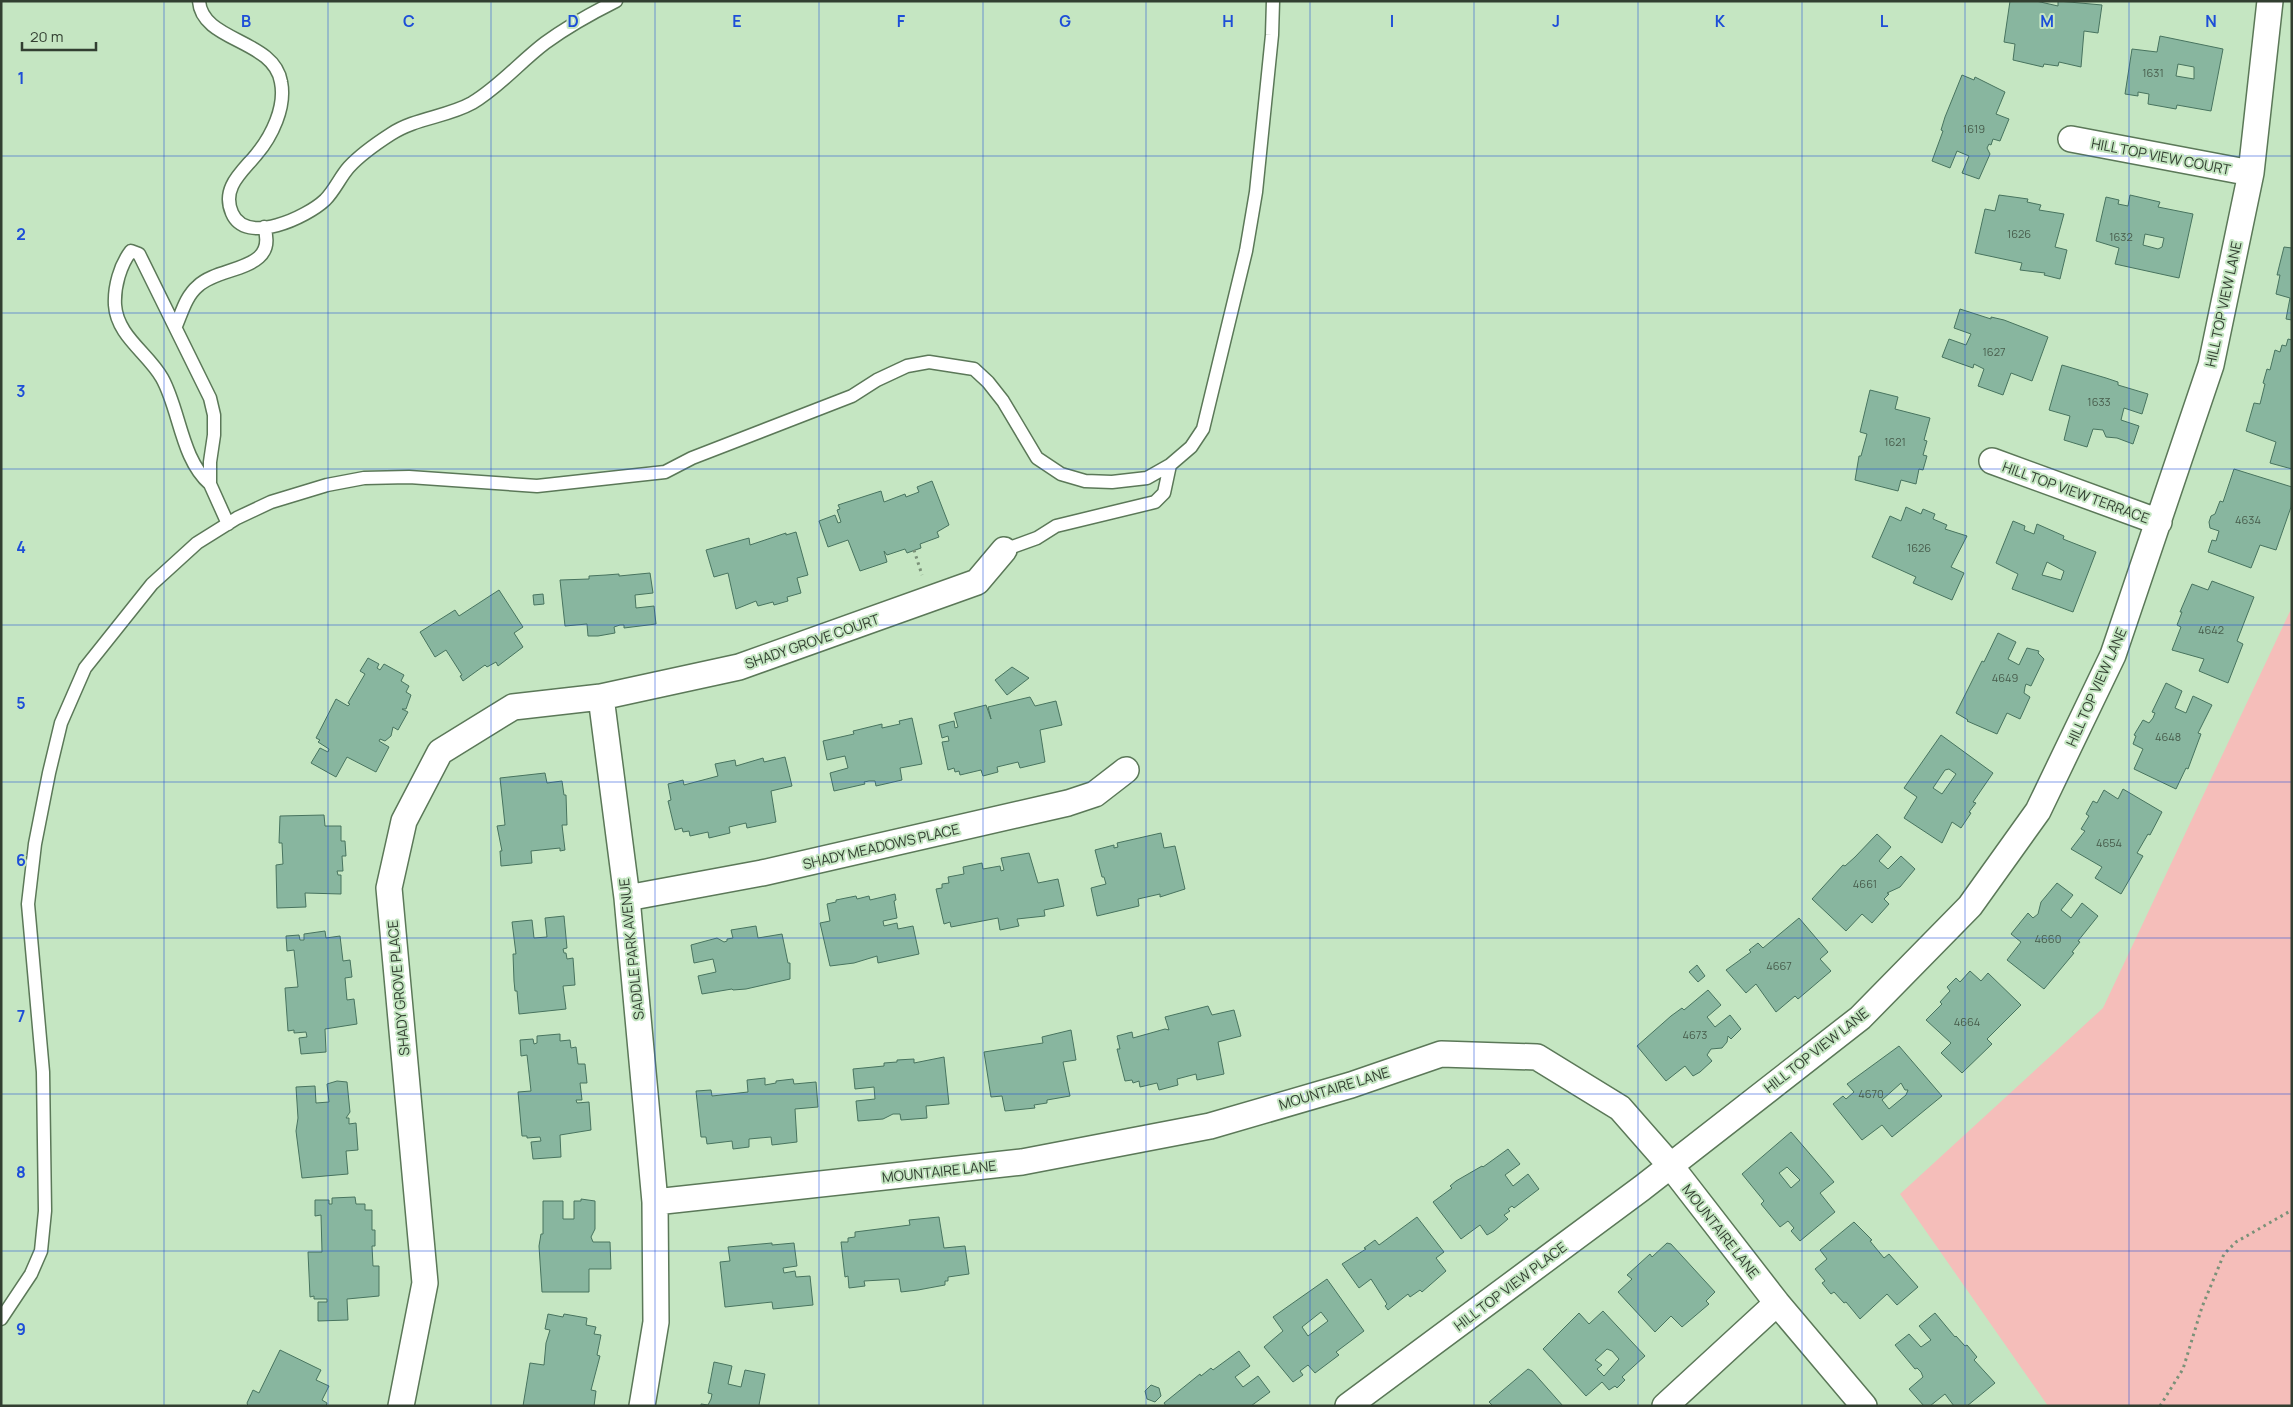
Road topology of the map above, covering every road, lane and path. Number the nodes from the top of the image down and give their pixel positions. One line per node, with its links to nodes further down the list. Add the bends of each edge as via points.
1 (199, 1): 7 (lane, via 209,22 271,60 281,80 280,108 272,130 231,186 229,201 232,214 241,224 255,229)
2 (616, 1): 7 (lane, via 544,44 471,103 393,133 349,167 313,209 293,220)
3 (1273, 1): 10 (lane, via 1256,192 1246,251 1203,429 1191,448)
4 (2270, 1): 6 (street, HILL TOP VIEW LANE)
5 (2071, 139): 6 (street, HILL TOP VIEW COURT)
6 (2250, 174): 12 (street, HILL TOP VIEW LANE, via 2212,365)
7 (264, 228): 8 (lane, via 268,239 266,250 254,262 214,275 198,286 186,301)
8 (176, 326): 11 (lane, via 210,398 214,415); 11 (lane, via 139,254 131,251 118,277 115,305 119,322 161,376 174,403 190,454 200,476)
9 (1992, 461): 12 (street, HILL TOP VIEW TERRACE)
10 (1170, 465): 13 (lane, via 1147,478 1112,482 1061,474 1037,458 1003,401 974,369 929,362 907,366 852,396 692,458 665,472 537,486 409,476 364,478 271,502); 15 (lane, via 1164,493 1155,502 1056,526 1037,538)
11 (210, 484): 13 (lane)
12 (2159, 522): 20 (street, HILL TOP VIEW LANE, via 2113,655 2038,811 1970,906 1860,1018)
13 (228, 524): 24 (lane, via 197,543 152,584 119,622 85,668 61,723 34,844 28,904 43,1072 45,1211 41,1251 31,1274)
14 (914, 550): 16 (path)
15 (1004, 550): 17 (street, SHADY GROVE COURT, via 977,582 739,667)
16 (923, 578)
17 (602, 697): 19 (street, SADDLE PARK AVENUE); 25 (street, SHADY GROVE PLACE, via 513,707 440,752 404,821 389,888 425,1283)
18 (1126, 770): 19 (street, SHADY MEADOWS PLACE, via 1095,794 1068,803 762,873)
19 (627, 898): 21 (street, SADDLE PARK AVENUE)
20 (1670, 1165): 21 (street, MOUNTAIRE LANE, via 1620,1108 1536,1057 1441,1054 1351,1085 1210,1126 1031,1160); 23 (street, MOUNTAIRE LANE); 27 (street, HILL TOP VIEW PLACE)
21 (655, 1202): 26 (street, SADDLE PARK AVENUE, via 656,1322)
22 (2292, 1210): 30 (path, via 2236,1242 2224,1254 2202,1307 2183,1370)
23 (1777, 1303): 28 (street); 29 (street, MOUNTAIRE LANE)
24 (1, 1320)
25 (401, 1406)
26 (642, 1406)
27 (1348, 1406)
28 (1665, 1406)
29 (1864, 1406)
30 (2160, 1406)

